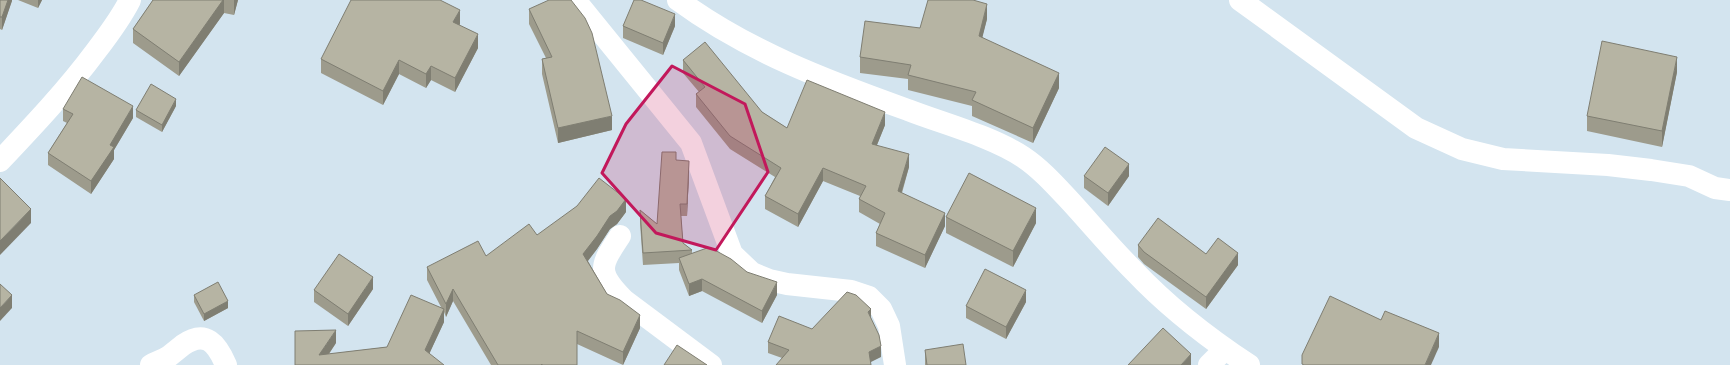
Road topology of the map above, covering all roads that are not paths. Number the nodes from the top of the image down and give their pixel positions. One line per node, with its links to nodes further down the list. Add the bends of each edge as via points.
1 (130, 0): 5 (street, via 122,16 88,62)
2 (575, 0): 12 (street, via 690,142 732,254 752,273 769,280 851,291 869,297 882,309 889,326)
3 (678, 0): 8 (street, via 736,38 793,66 990,140 1023,157 1046,176 1155,292)
4 (1240, 0): 6 (street, via 1416,128 1462,150 1503,159 1651,170 1689,176 1715,188)
5 (0, 161)
6 (1730, 190)
7 (620, 236): 11 (street, via 605,259 605,277 612,288 624,300)
8 (1225, 349): 13 (street); 14 (street)
9 (151, 365): 10 (street, via 169,356 184,344 204,337 213,342)
10 (226, 365)
11 (711, 365)
12 (894, 365)
13 (1209, 365)
14 (1249, 365)

